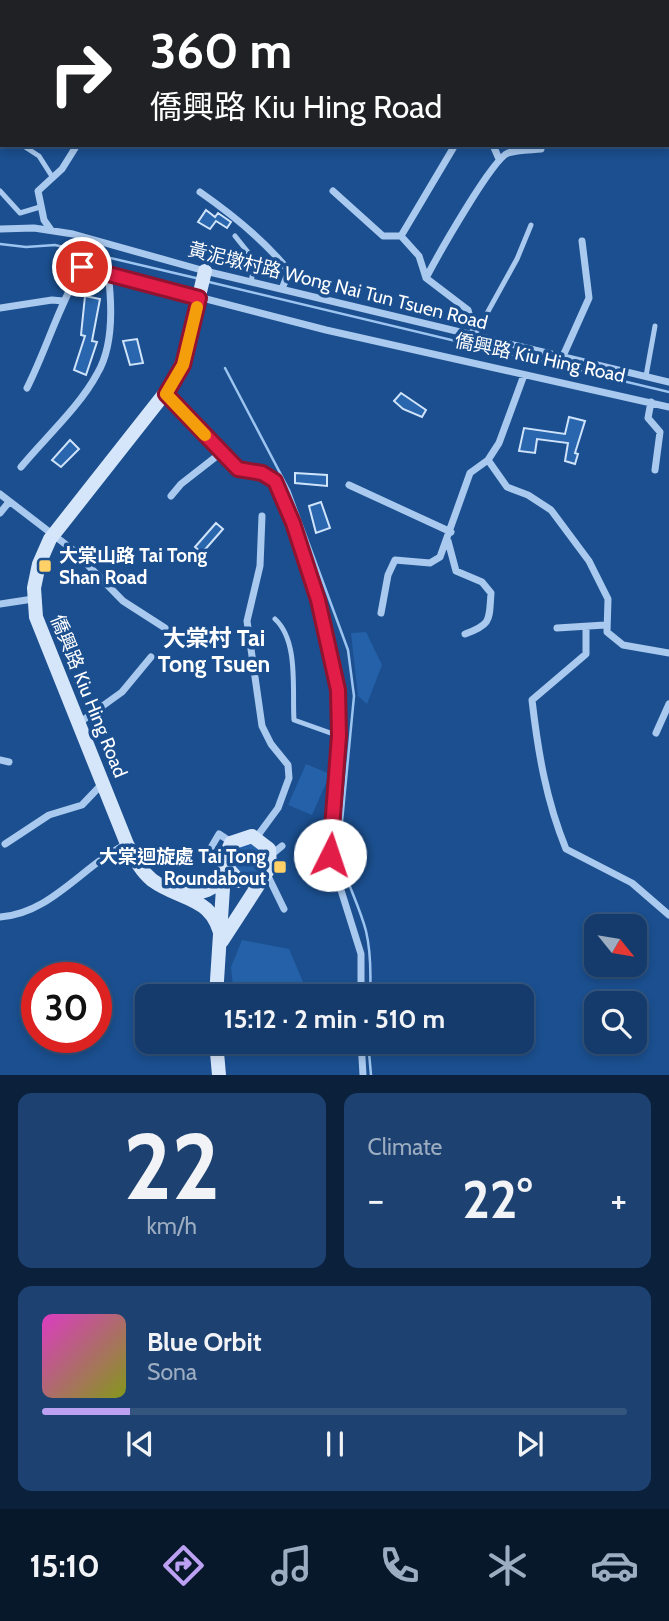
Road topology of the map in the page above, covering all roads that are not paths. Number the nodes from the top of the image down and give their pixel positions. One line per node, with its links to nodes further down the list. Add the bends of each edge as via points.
1 (25, 147): 7 (lane, via 39,156)
2 (75, 147): 7 (street)
3 (454, 147): 16 (street)
4 (494, 147): 6 (street)
5 (541, 147): 6 (street)
6 (499, 159): 22 (street, via 460,215)
7 (52, 177): 11 (street, via 38,191)
8 (0, 191): 11 (lane, via 20,212)
9 (333, 191): 16 (street, via 383,236)
10 (200, 192): 24 (street, via 233,215 280,260 289,271)
11 (40, 207): 14 (street)
12 (531, 225): 29 (lane)
13 (0, 229): 14 (street, 黃泥墩村路 Wong Nai Tun Tsuen Road)
14 (51, 230): 20 (street, 黃泥墩村路 Wong Nai Tun Tsuen Road)
15 (235, 236): 19 (lane)
16 (401, 236): 22 (street, via 419,256)
17 (582, 241): 30 (street, via 589,298)
18 (205, 247): 19 (lane)
19 (255, 261): 23 (lane)
20 (205, 271): 23 (street, 黃泥墩村路 Wong Nai Tun Tsuen Road); 25 (street, 僑興路 Kiu Hing Road)
21 (108, 273): 25 (street, 僑興路 Kiu Hing Road); 26 (street, 僑興路 Kiu Hing Road, via 78,266); 40 (street, via 111,299 102,365)
22 (426, 278): 29 (street, via 468,310)
23 (251, 282): 24 (street, 黃泥墩村路 Wong Nai Tun Tsuen Road)
24 (282, 289): 29 (street, 黃泥墩村路 Wong Nai Tun Tsuen Road)
25 (199, 298): 31 (street, 僑興路 Kiu Hing Road); 35 (street, 僑興路 Kiu Hing Road, via 183,365)
26 (63, 301): 27 (street); 34 (street, via 52,337)
27 (0, 308)
28 (655, 326): 32 (lane)
29 (475, 335): 30 (street, 黃泥墩村路 Wong Nai Tun Tsuen Road)
30 (563, 356): 32 (street, 黃泥墩村路 Wong Nai Tun Tsuen Road)
31 (524, 375): 36 (street, 僑興路 Kiu Hing Road); 39 (street, via 511,418)
32 (646, 376): 33 (street, 黃泥墩村路 Wong Nai Tun Tsuen Road)
33 (669, 382)
34 (27, 388)
35 (166, 394): 38 (street); 48 (street, 僑興路 Kiu Hing Road)
36 (651, 402): 37 (street, 僑興路 Kiu Hing Road); 41 (street, via 648,418 660,432)
37 (669, 407)
38 (222, 452): 44 (street); 64 (street, via 238,469 262,473 275,481 293,523 318,600 338,690)
39 (488, 460): 49 (street, via 470,473); 54 (street, via 507,487 551,510 589,561 608,599)
40 (21, 467)
41 (655, 470)
42 (349, 485): 49 (street)
43 (0, 494): 45 (street)
44 (171, 496)
45 (9, 502): 46 (street); 48 (street)
46 (0, 513)
47 (262, 516): 68 (street, via 260,566 247,621 262,726 288,765 289,778 278,808)
48 (52, 536): 50 (street, 僑興路 Kiu Hing Road, via 39,564); 56 (street, via 95,570 123,601)
49 (449, 536): 52 (street, via 440,557 430,563 396,560); 58 (street, via 456,571 482,582 491,593 489,619)
50 (33, 599): 51 (street); 62 (street, 僑興路 Kiu Hing Road, via 40,633)
51 (0, 604)
52 (380, 613)
53 (275, 619): 64 (lane, via 289,643 294,720)
54 (606, 625): 55 (street); 59 (street, via 607,632 623,645)
55 (586, 626): 57 (street); 77 (street, via 586,654 532,700 551,813 566,849 632,883)
56 (165, 628)
57 (557, 628)
58 (465, 634)
59 (669, 653)
60 (151, 657): 62 (street, via 122,692)
61 (669, 704): 63 (street)
62 (78, 724): 67 (street, 僑興路 Kiu Hing Road)
63 (656, 733)
64 (339, 736): 81 (street, via 330,855 361,954)
65 (0, 760): 66 (street)
66 (9, 762)
67 (102, 784): 70 (street, via 82,805 49,814); 71 (street, 僑興路 Kiu Hing Road)
68 (256, 838): 69 (street, via 245,836); 74 (street, via 277,851)
69 (232, 843): 72 (street, via 219,834); 73 (street)
70 (5, 844)
71 (127, 844): 75 (street, 僑興路 Kiu Hing Road, via 150,878); 78 (street, via 106,854 55,894)
72 (209, 851)
73 (224, 868): 74 (street, via 247,883); 75 (street, via 218,883 206,892); 79 (street)
74 (264, 876): 76 (street); 79 (street)
75 (181, 893): 79 (street, 僑興路 Kiu Hing Road, via 210,913)
76 (284, 909)
77 (669, 915)
78 (0, 917)
79 (222, 942): 80 (street)
80 (217, 984)
81 (361, 984)
82 (217, 1054): 84 (street)
83 (362, 1054): 85 (street)
84 (219, 1075)
85 (363, 1075)

